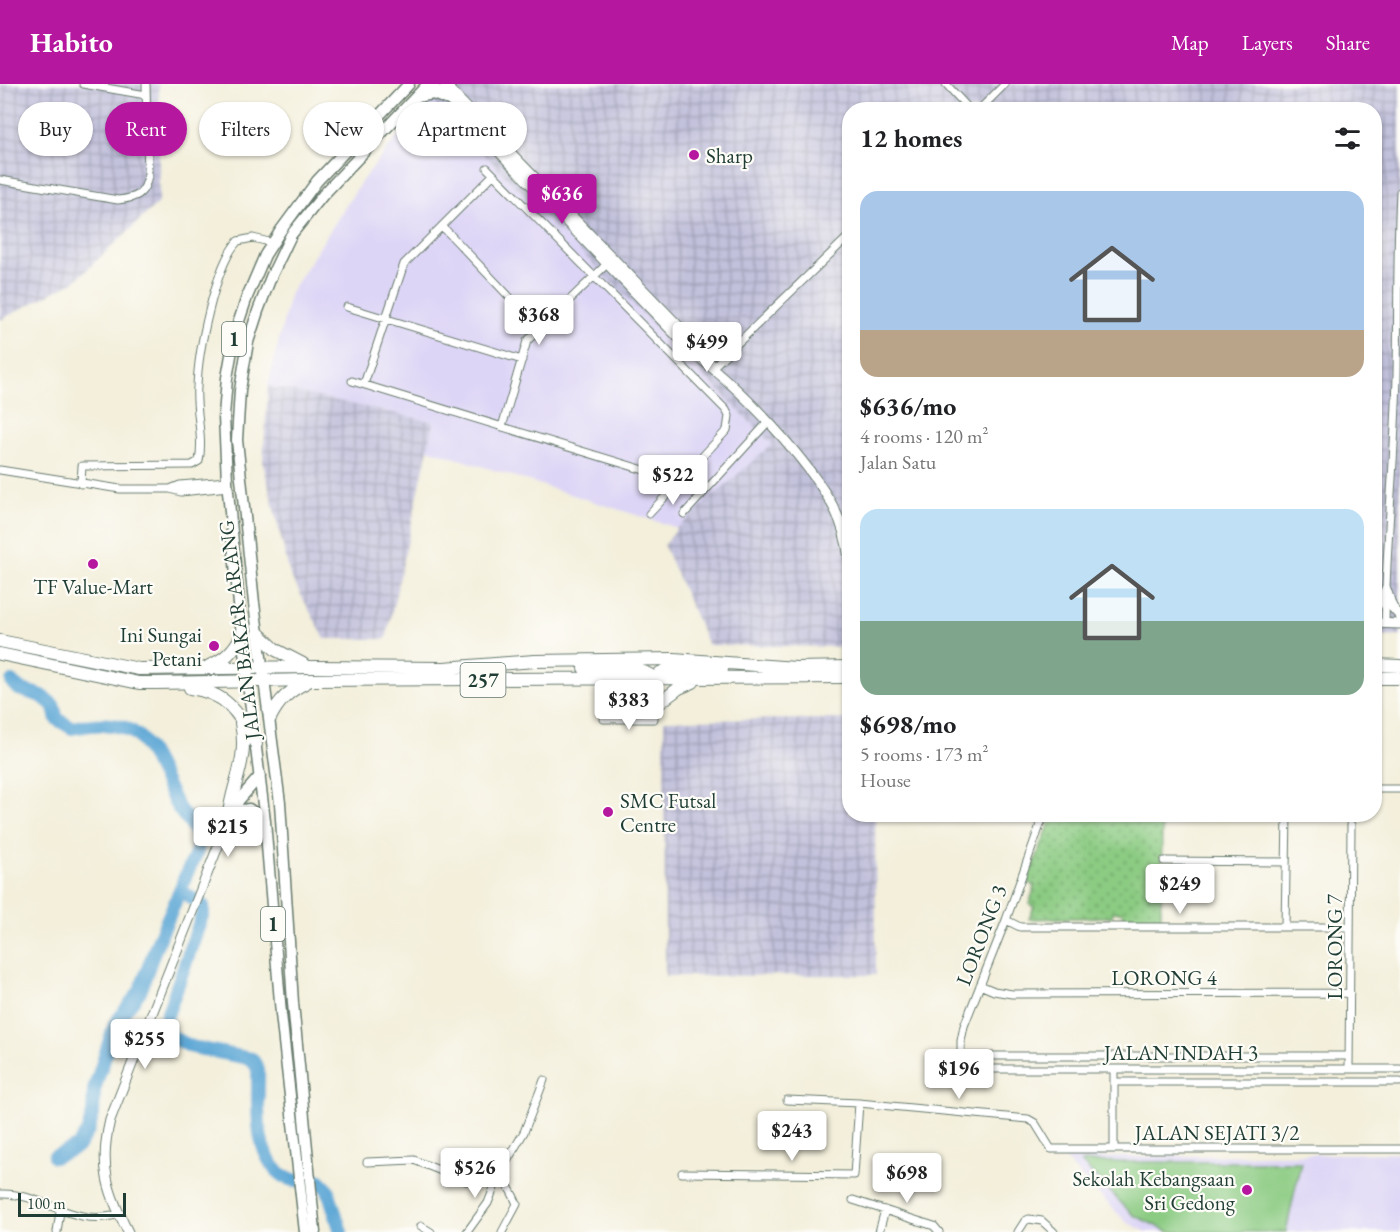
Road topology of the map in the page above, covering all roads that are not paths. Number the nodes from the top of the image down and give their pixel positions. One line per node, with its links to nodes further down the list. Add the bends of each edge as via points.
1 (83, 84): 9 (street)
2 (146, 84): 9 (street)
3 (401, 84): 10 (main road)
4 (409, 84): 10 (main road, JALAN BAKAR ARANG / 1)
5 (429, 84): 8 (main road); 11 (main road, JALAN BAKAR ARANG / 1)
6 (946, 84): 12 (street)
7 (1005, 84): 13 (street)
8 (448, 89): 11 (main road); 21 (main road)
9 (146, 94): 16 (street, via 148,175 141,194 118,200)
10 (398, 96): 19 (main road, JALAN BAKAR ARANG / 1, via 317,182)
11 (417, 97): 47 (main road, JALAN BAKAR ARANG / 1, via 323,195 291,235 271,276 248,342 237,440)
12 (963, 102)
13 (987, 102)
14 (487, 168): 15 (street)
15 (493, 175): 18 (street); 22 (street)
16 (0, 180)
17 (1400, 192): 28 (street)
18 (442, 226): 24 (street, via 404,264); 25 (street)
19 (273, 243): 35 (street, via 246,238 232,247 208,309 197,387 199,460 192,465 81,466); 36 (main road, JALAN BAKAR ARANG / 1, via 235,333 224,416)
20 (842, 243): 27 (street)
21 (610, 261): 22 (street); 27 (main road, via 694,354)
22 (595, 276): 25 (street); 34 (street, via 729,416 727,430)
23 (347, 308): 24 (street)
24 (386, 319): 26 (street); 30 (street)
25 (539, 328): 26 (street, via 527,341)
26 (522, 360): 32 (street)
27 (712, 367): 31 (main road)
28 (1398, 377): 41 (street)
29 (352, 381): 30 (street)
30 (364, 384): 32 (street)
31 (768, 422): 37 (street); 40 (main road, via 814,478 835,511)
32 (502, 427): 34 (street)
33 (0, 470): 35 (street)
34 (680, 481): 37 (street); 38 (street)
35 (81, 484): 36 (street, via 181,492)
36 (228, 484): 48 (main road, JALAN BAKAR ARANG / 1)
37 (701, 496): 39 (street)
38 (649, 514)
39 (684, 514)
40 (842, 534)
41 (1386, 589): 42 (main road); 43 (main road); 45 (street)
42 (1382, 597)
43 (1400, 616)
44 (1382, 624): 45 (main road)
45 (1385, 624): 46 (main road)
46 (1400, 624)
47 (258, 633): 57 (main road, JALAN BAKAR ARANG / 1); 58 (highway, via 284,656)
48 (242, 635): 56 (main road, JALAN BAKAR ARANG / 1); 61 (highway, via 233,651)
49 (0, 641): 61 (highway, 257, via 139,669)
50 (0, 654): 71 (highway, 257, via 139,683)
51 (1382, 660): 52 (highway)
52 (1400, 660)
53 (535, 662): 58 (highway, 257, via 444,668); 60 (highway, 257, via 674,659); 65 (highway, via 575,668 631,669)
54 (1382, 665): 55 (highway)
55 (1400, 666)
56 (246, 667): 57 (highway, 257); 61 (highway, 257); 70 (main road, JALAN BAKAR ARANG / 1)
57 (263, 667): 58 (highway, 257); 69 (main road, JALAN BAKAR ARANG / 1)
58 (310, 667)
59 (842, 667): 60 (highway, 257)
60 (796, 668): 65 (highway, via 671,669)
61 (202, 669)
62 (842, 677): 66 (highway, 257)
63 (1382, 678): 64 (highway)
64 (1400, 678)
65 (655, 679): 66 (highway, 257); 68 (highway, 257); 72 (street)
66 (700, 679): 72 (highway, via 679,688)
67 (310, 680): 68 (highway, 257); 69 (highway, 257); 74 (highway, via 290,690)
68 (617, 680): 72 (highway)
69 (265, 681): 70 (highway, 257); 74 (main road, JALAN BAKAR ARANG / 1)
70 (248, 682): 71 (highway, 257); 76 (main road, JALAN BAKAR ARANG / 1)
71 (156, 683): 73 (highway, via 209,692)
72 (654, 707): 75 (street, via 654,719)
73 (239, 714): 76 (highway); 81 (highway, via 243,761)
74 (270, 718): 106 (main road, JALAN BAKAR ARANG / 1, via 286,880)
75 (604, 719)
76 (256, 744): 77 (main road, JALAN BAKAR ARANG / 1)
77 (260, 776): 80 (main road, JALAN BAKAR ARANG / 1); 81 (main road, via 239,800)
78 (1382, 789): 79 (street)
79 (1400, 789)
80 (265, 820): 81 (main road, via 242,809); 106 (main road, JALAN BAKAR ARANG / 1, via 274,937)
81 (228, 821): 114 (main road, via 110,1120 104,1166)
82 (1041, 822): 87 (street, LORONG 3)
83 (1287, 822): 86 (street)
84 (1351, 825): 89 (street, LORONG 7)
85 (1164, 861): 86 (street)
86 (1286, 862): 88 (street)
87 (1006, 920): 88 (street, via 1020,927); 90 (street, LORONG 3)
88 (1285, 927): 89 (street)
89 (1350, 927): 91 (street, LORONG 7)
90 (980, 985): 91 (street, LORONG 4, via 1012,994); 92 (street, LORONG 3, via 964,1026)
91 (1350, 993): 93 (street, LORONG 7)
92 (961, 1056): 93 (street); 94 (street, LORONG 3)
93 (1349, 1056): 96 (street, LORONG 7)
94 (961, 1069): 95 (street, JALAN INDAH 3)
95 (1114, 1069): 96 (street, JALAN INDAH 3); 99 (street, JALAN SEJATI 3/2)
96 (1349, 1069): 97 (street, JALAN INDAH 3)
97 (1400, 1069)
98 (544, 1080): 108 (street, via 524,1132)
99 (1114, 1082): 100 (street); 103 (street, JALAN SEJATI 3/2)
100 (1400, 1082)
101 (787, 1100): 102 (street)
102 (859, 1103): 103 (street, via 1028,1119 1051,1149); 107 (street, via 854,1175)
103 (1114, 1149): 104 (street, JALAN SEJATI 3/2)
104 (1400, 1149)
105 (367, 1162): 108 (street, via 414,1160 466,1181 488,1173)
106 (303, 1165): 110 (main road, JALAN BAKAR ARANG / 1)
107 (682, 1173)
108 (499, 1175): 121 (street, via 488,1203); 122 (street, via 517,1204)
109 (0, 1194): 113 (street, via 20,1195)
110 (306, 1199): 118 (main road, JALAN BAKAR ARANG / 1); 119 (main road, JALAN BAKAR ARANG / 1)
111 (853, 1200): 112 (street)
112 (885, 1210): 123 (street); 124 (street, via 934,1226)
113 (60, 1211): 114 (street, via 93,1218); 116 (street)
114 (119, 1214): 117 (main road)
115 (421, 1226): 120 (street)
116 (57, 1232)
117 (128, 1232)
118 (305, 1232)
119 (315, 1232)
120 (431, 1232)
121 (467, 1232)
122 (502, 1232)
123 (879, 1232)
124 (939, 1232)
125 (1018, 1232): 126 (street, via 1025,1221 1035,1219)
126 (1054, 1232)

